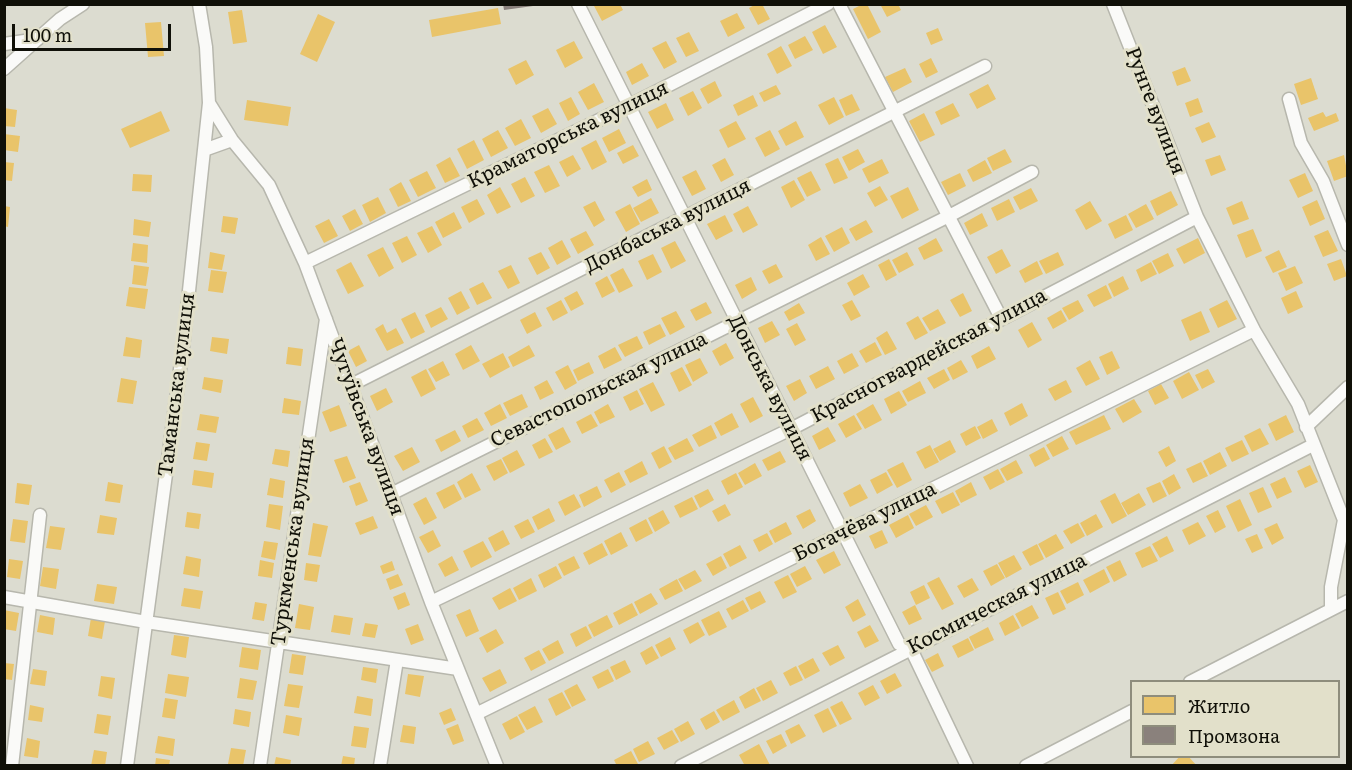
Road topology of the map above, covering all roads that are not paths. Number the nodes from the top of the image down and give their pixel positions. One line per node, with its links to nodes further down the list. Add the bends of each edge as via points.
1 (83, 4): 7 (street)
2 (198, 4): 12 (street, Таманська вулиця, via 206,47)
3 (828, 4): 13 (street, Краматорська вулиця)
4 (839, 4): 14 (street)
5 (1113, 4): 19 (street, Рунге вулиця)
6 (578, 5): 13 (street, Донська вулиця)
7 (38, 39): 8 (street); 10 (street)
8 (4, 44)
9 (985, 66): 14 (street, Донбаська вулиця)
10 (4, 69)
11 (1289, 99): 21 (street, via 1301,143 1323,181)
12 (209, 103): 15 (street, Чугуївська вулиця); 16 (street, Таманська вулиця)
13 (628, 106): 20 (street, Донська вулиця); 22 (street, Краматорська вулиця)
14 (894, 110): 18 (street); 20 (street, Донбаська вулиця)
15 (232, 140): 16 (street); 22 (street, Чугуївська вулиця, via 269,185)
16 (204, 150): 40 (street, Таманська вулиця, via 183,347)
17 (1032, 172): 18 (street, Севастопольская улица)
18 (948, 216): 24 (street); 25 (street, Севастопольская улица)
19 (1197, 217): 24 (street, Красногвардейская улица); 26 (street, Рунге вулиця)
20 (684, 218): 25 (street, Донська вулиця); 27 (street, Донбаська вулиця)
21 (1347, 245)
22 (305, 263): 23 (street, Чугуївська вулиця)
23 (326, 318): 27 (street, Чугуївська вулиця); 41 (street, Туркменська вулиця)
24 (1001, 318): 30 (street, Красногвардейская улица)
25 (737, 322): 30 (street, Донська вулиця); 32 (street, Севастопольская улица)
26 (1254, 330): 29 (street, Рунге вулиця, via 1298,404); 34 (street, Богачёва улица)
27 (351, 385): 32 (street, Чугуївська вулиця)
28 (1347, 387): 29 (street)
29 (1306, 427): 31 (street, Рунге вулиця)
30 (791, 429): 34 (street, Донська вулиця); 38 (street, Красногвардейская улица)
31 (1313, 445): 39 (street, Рунге вулиця, via 1344,520 1330,587); 42 (street, Космическая улица)
32 (391, 494): 38 (street, Чугуївська вулиця)
33 (40, 515): 37 (street)
34 (843, 533): 42 (street, Донська вулиця, via 899,644); 47 (street, Богачёва улица)
35 (4, 597): 37 (street)
36 (1347, 601): 39 (street)
37 (31, 602): 40 (street); 48 (street)
38 (431, 602): 44 (street, Чугуївська вулиця)
39 (1331, 609): 45 (street)
40 (146, 622): 41 (street); 49 (street, Таманська вулиця)
41 (278, 642): 43 (street); 50 (street, Туркменська вулиця)
42 (911, 649): 53 (street, Космическая улица); 54 (street, Донська вулиця)
43 (397, 660): 44 (street); 51 (street)
44 (458, 669): 47 (street, Чугуївська вулиця)
45 (1192, 680)
46 (1130, 712): 55 (street)
47 (476, 714): 52 (street, Чугуївська вулиця)
48 (12, 765)
49 (127, 765)
50 (260, 765)
51 (380, 765)
52 (497, 765)
53 (681, 765)
54 (967, 765)
55 (1026, 765)

